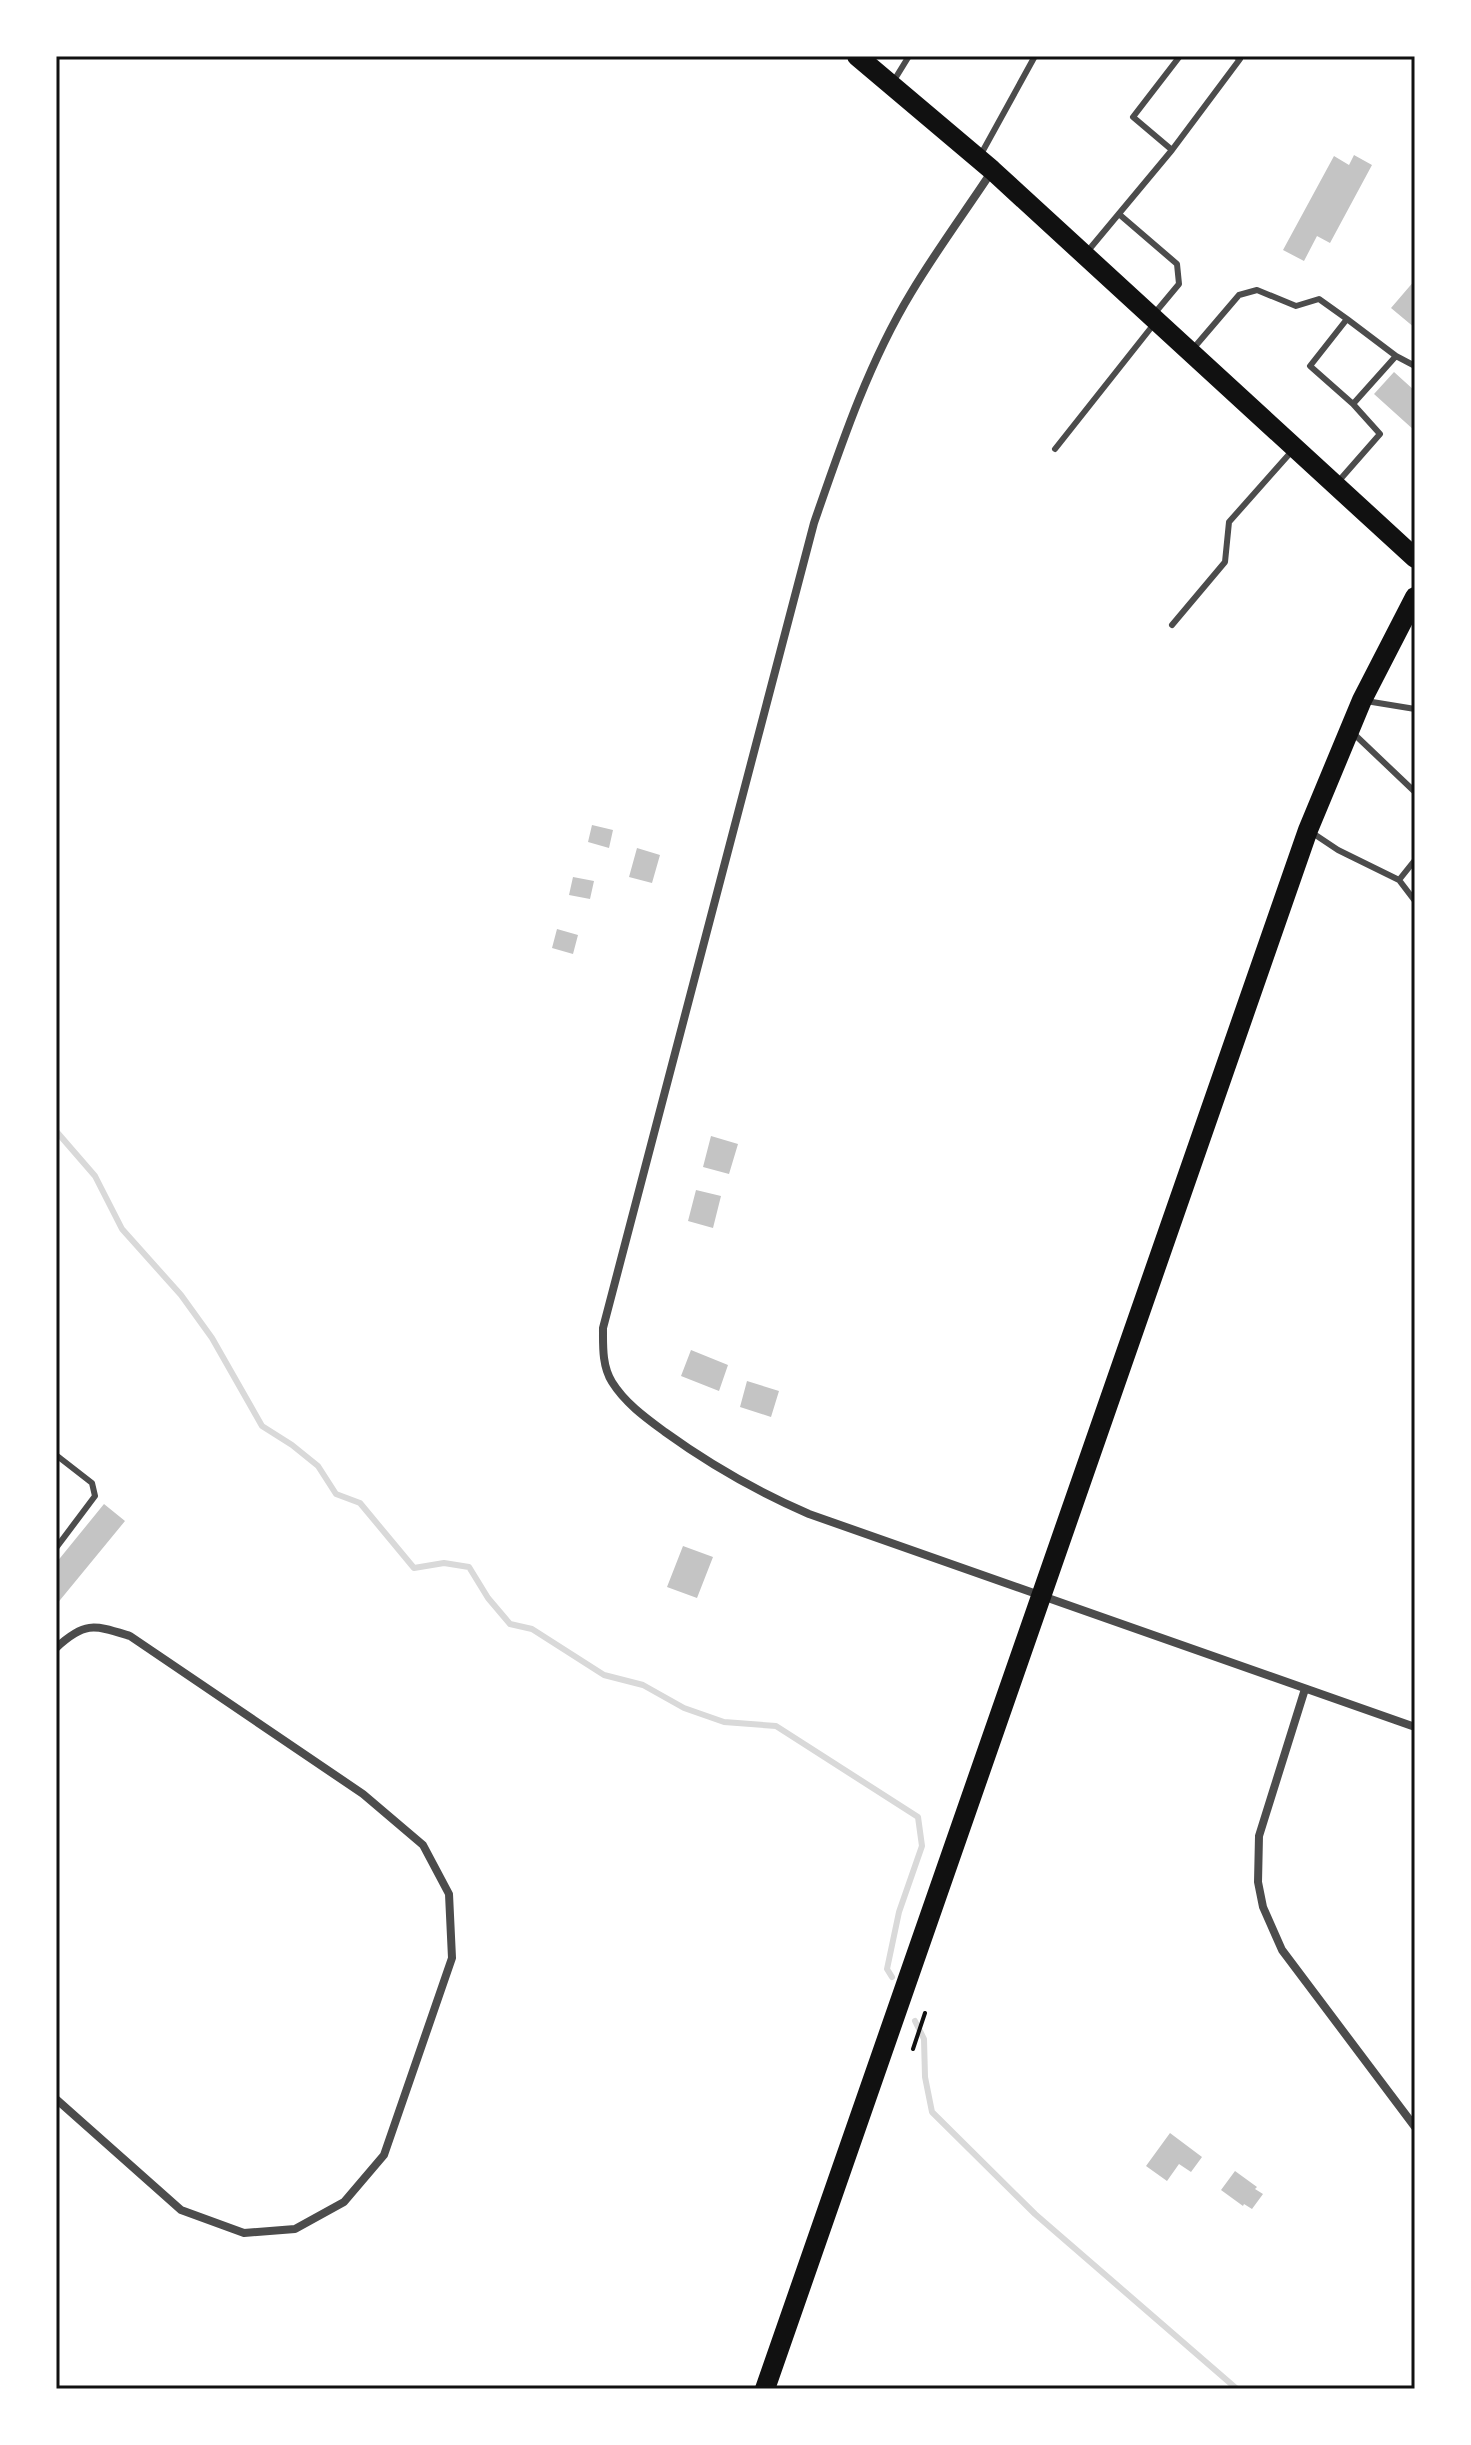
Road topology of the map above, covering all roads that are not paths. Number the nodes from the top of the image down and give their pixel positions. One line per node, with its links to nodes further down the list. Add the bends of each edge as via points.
1 (857, 56): 6 (main road)
2 (909, 56): 6 (lane)
3 (1035, 56): 8 (lane)
4 (1180, 56): 7 (lane, via 1133,117)
5 (1235, 56): 7 (lane, via 1240,59)
6 (891, 85): 8 (main road)
7 (1172, 150): 9 (lane)
8 (985, 165): 10 (main road); 33 (street, via 885,342 814,523 620,1259 603,1328 603,1353 610,1379 624,1399 710,1465 754,1490)
9 (1120, 215): 10 (lane); 11 (lane, via 1177,264 1179,284)
10 (1084, 255): 11 (main road)
11 (1154, 319): 13 (main road); 18 (lane)
12 (1347, 319): 13 (lane, via 1319,299 1296,306 1257,290 1239,295); 14 (lane); 16 (lane, via 1310,366)
13 (1190, 352): 17 (main road)
14 (1396, 356): 15 (lane); 16 (lane)
15 (1415, 366)
16 (1353, 404): 19 (lane, via 1380,434)
17 (1295, 448): 19 (main road); 22 (lane, via 1229,522 1225,562)
18 (1055, 449)
19 (1335, 485): 20 (main road)
20 (1415, 558)
21 (1415, 597): 23 (main road)
22 (1172, 625)
23 (1362, 700): 24 (lane); 25 (main road)
24 (1415, 709)
25 (1350, 731): 26 (lane); 27 (main road)
26 (1415, 792)
27 (1308, 830): 29 (lane); 33 (main road)
28 (1415, 860): 29 (lane)
29 (1399, 880): 30 (lane)
30 (1415, 901)
31 (56, 1455): 32 (lane, via 92,1483 95,1496)
32 (56, 1548)
33 (1041, 1596): 35 (street); 39 (main road)
34 (56, 1648): 37 (street, via 75,1630 99,1627 130,1636 363,1794 423,1845 449,1894 452,1958 384,2155 344,2202 295,2229 244,2233 181,2210)
35 (1305, 1689): 36 (street); 38 (street, via 1259,1836 1263,1907 1282,1950)
36 (1415, 1727)
37 (56, 2099)
38 (1415, 2127)
39 (765, 2389)

